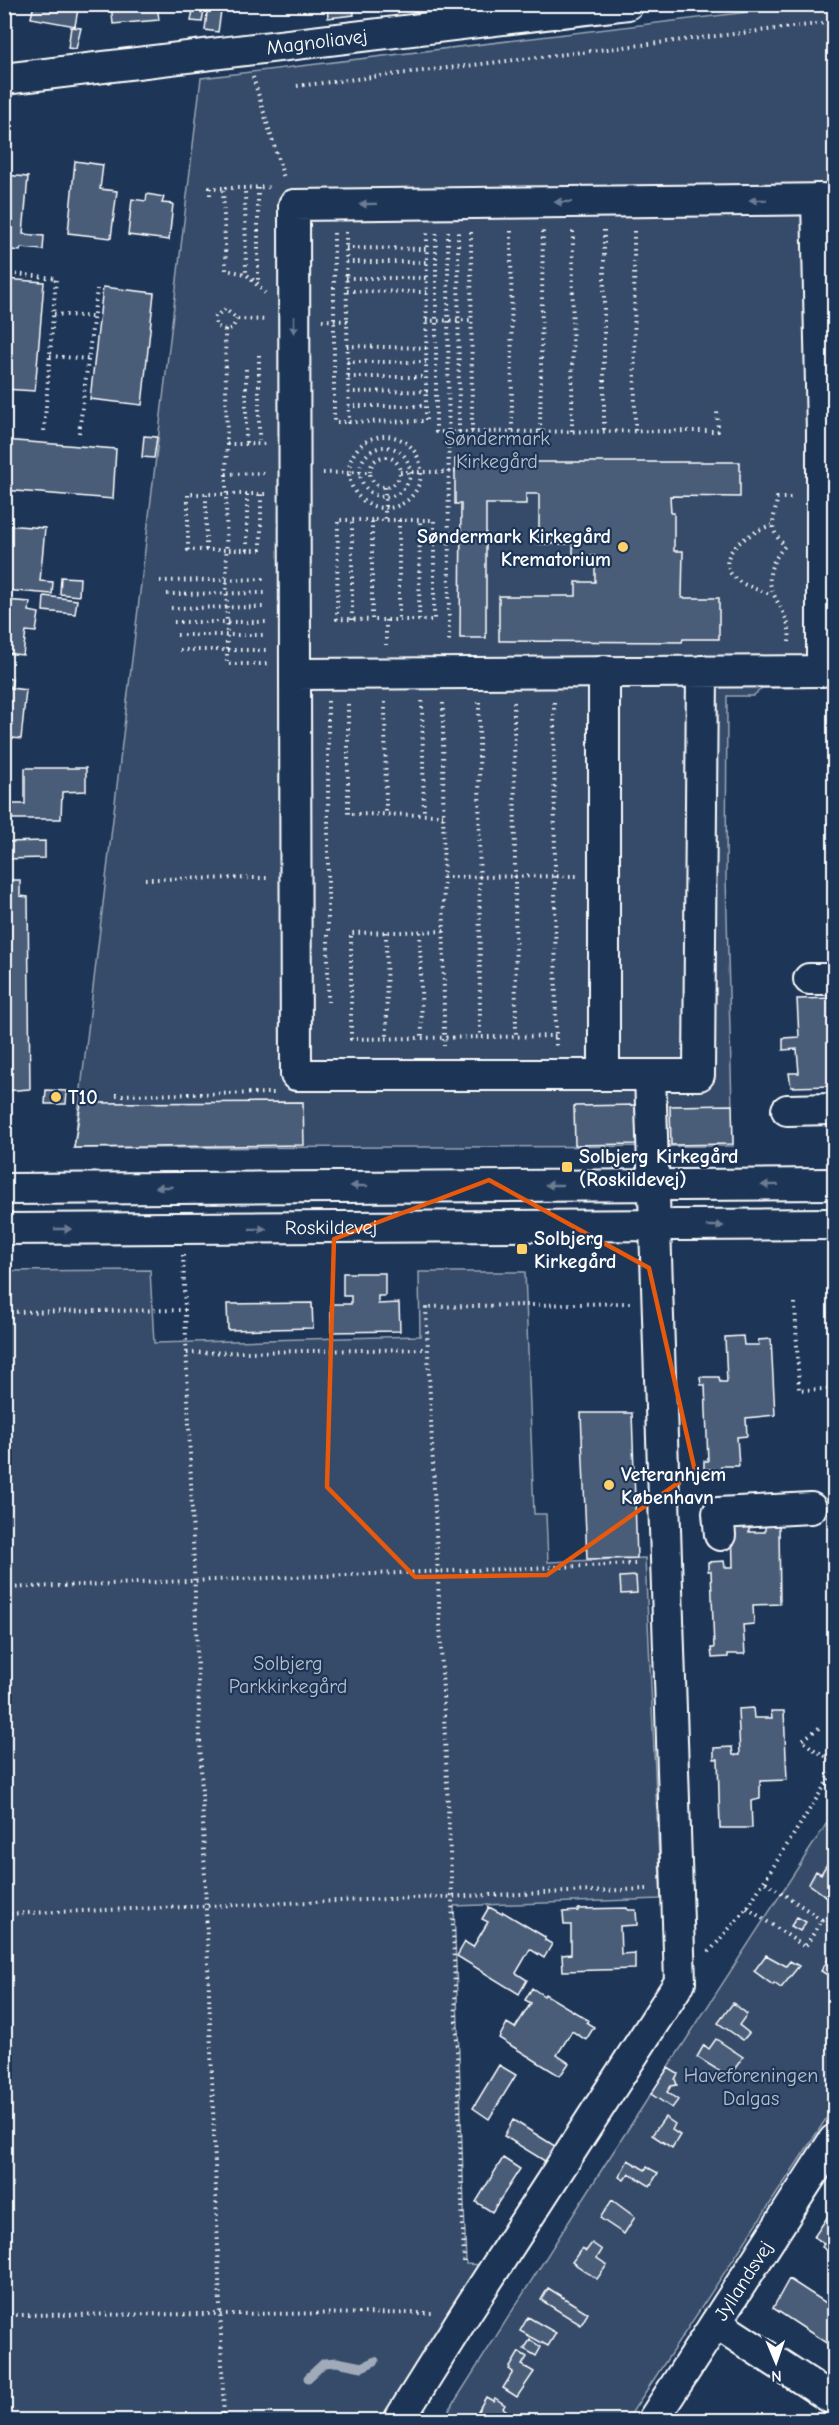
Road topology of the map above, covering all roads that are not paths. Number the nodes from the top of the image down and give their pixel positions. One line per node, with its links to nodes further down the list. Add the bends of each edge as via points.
1 (628, 4): 2 (street, Magnoliavej)
2 (4, 79)
3 (826, 199): 4 (street, one-way to 4, via 440,207 340,217 290,196 284,320); 7 (street, via 822,498)
4 (287, 662): 5 (street, via 338,673); 8 (street, via 296,1075)
5 (604, 671): 6 (street); 8 (street)
6 (702, 671): 7 (street); 9 (street, via 699,1075)
7 (828, 673)
8 (604, 1075): 9 (street)
9 (651, 1076): 13 (street)
10 (834, 1109): 11 (street)
11 (787, 1110)
12 (834, 1184): 13 (street, one-way to 13)
13 (655, 1186): 14 (street, one-way to 14); 16 (street)
14 (4, 1189)
15 (834, 1224): 16 (street, Roskildevej, one-way to 15)
16 (656, 1226): 17 (street, Roskildevej, one-way to 16); 23 (street, via 680,1982)
17 (4, 1229)
18 (812, 1508): 19 (street, via 718,1513)
19 (720, 1535)
20 (834, 2140): 21 (street, Jyllandsvej)
21 (716, 2323): 22 (street); 24 (street, Jyllandsvej)
22 (834, 2400)
23 (399, 2421)
24 (653, 2421)

